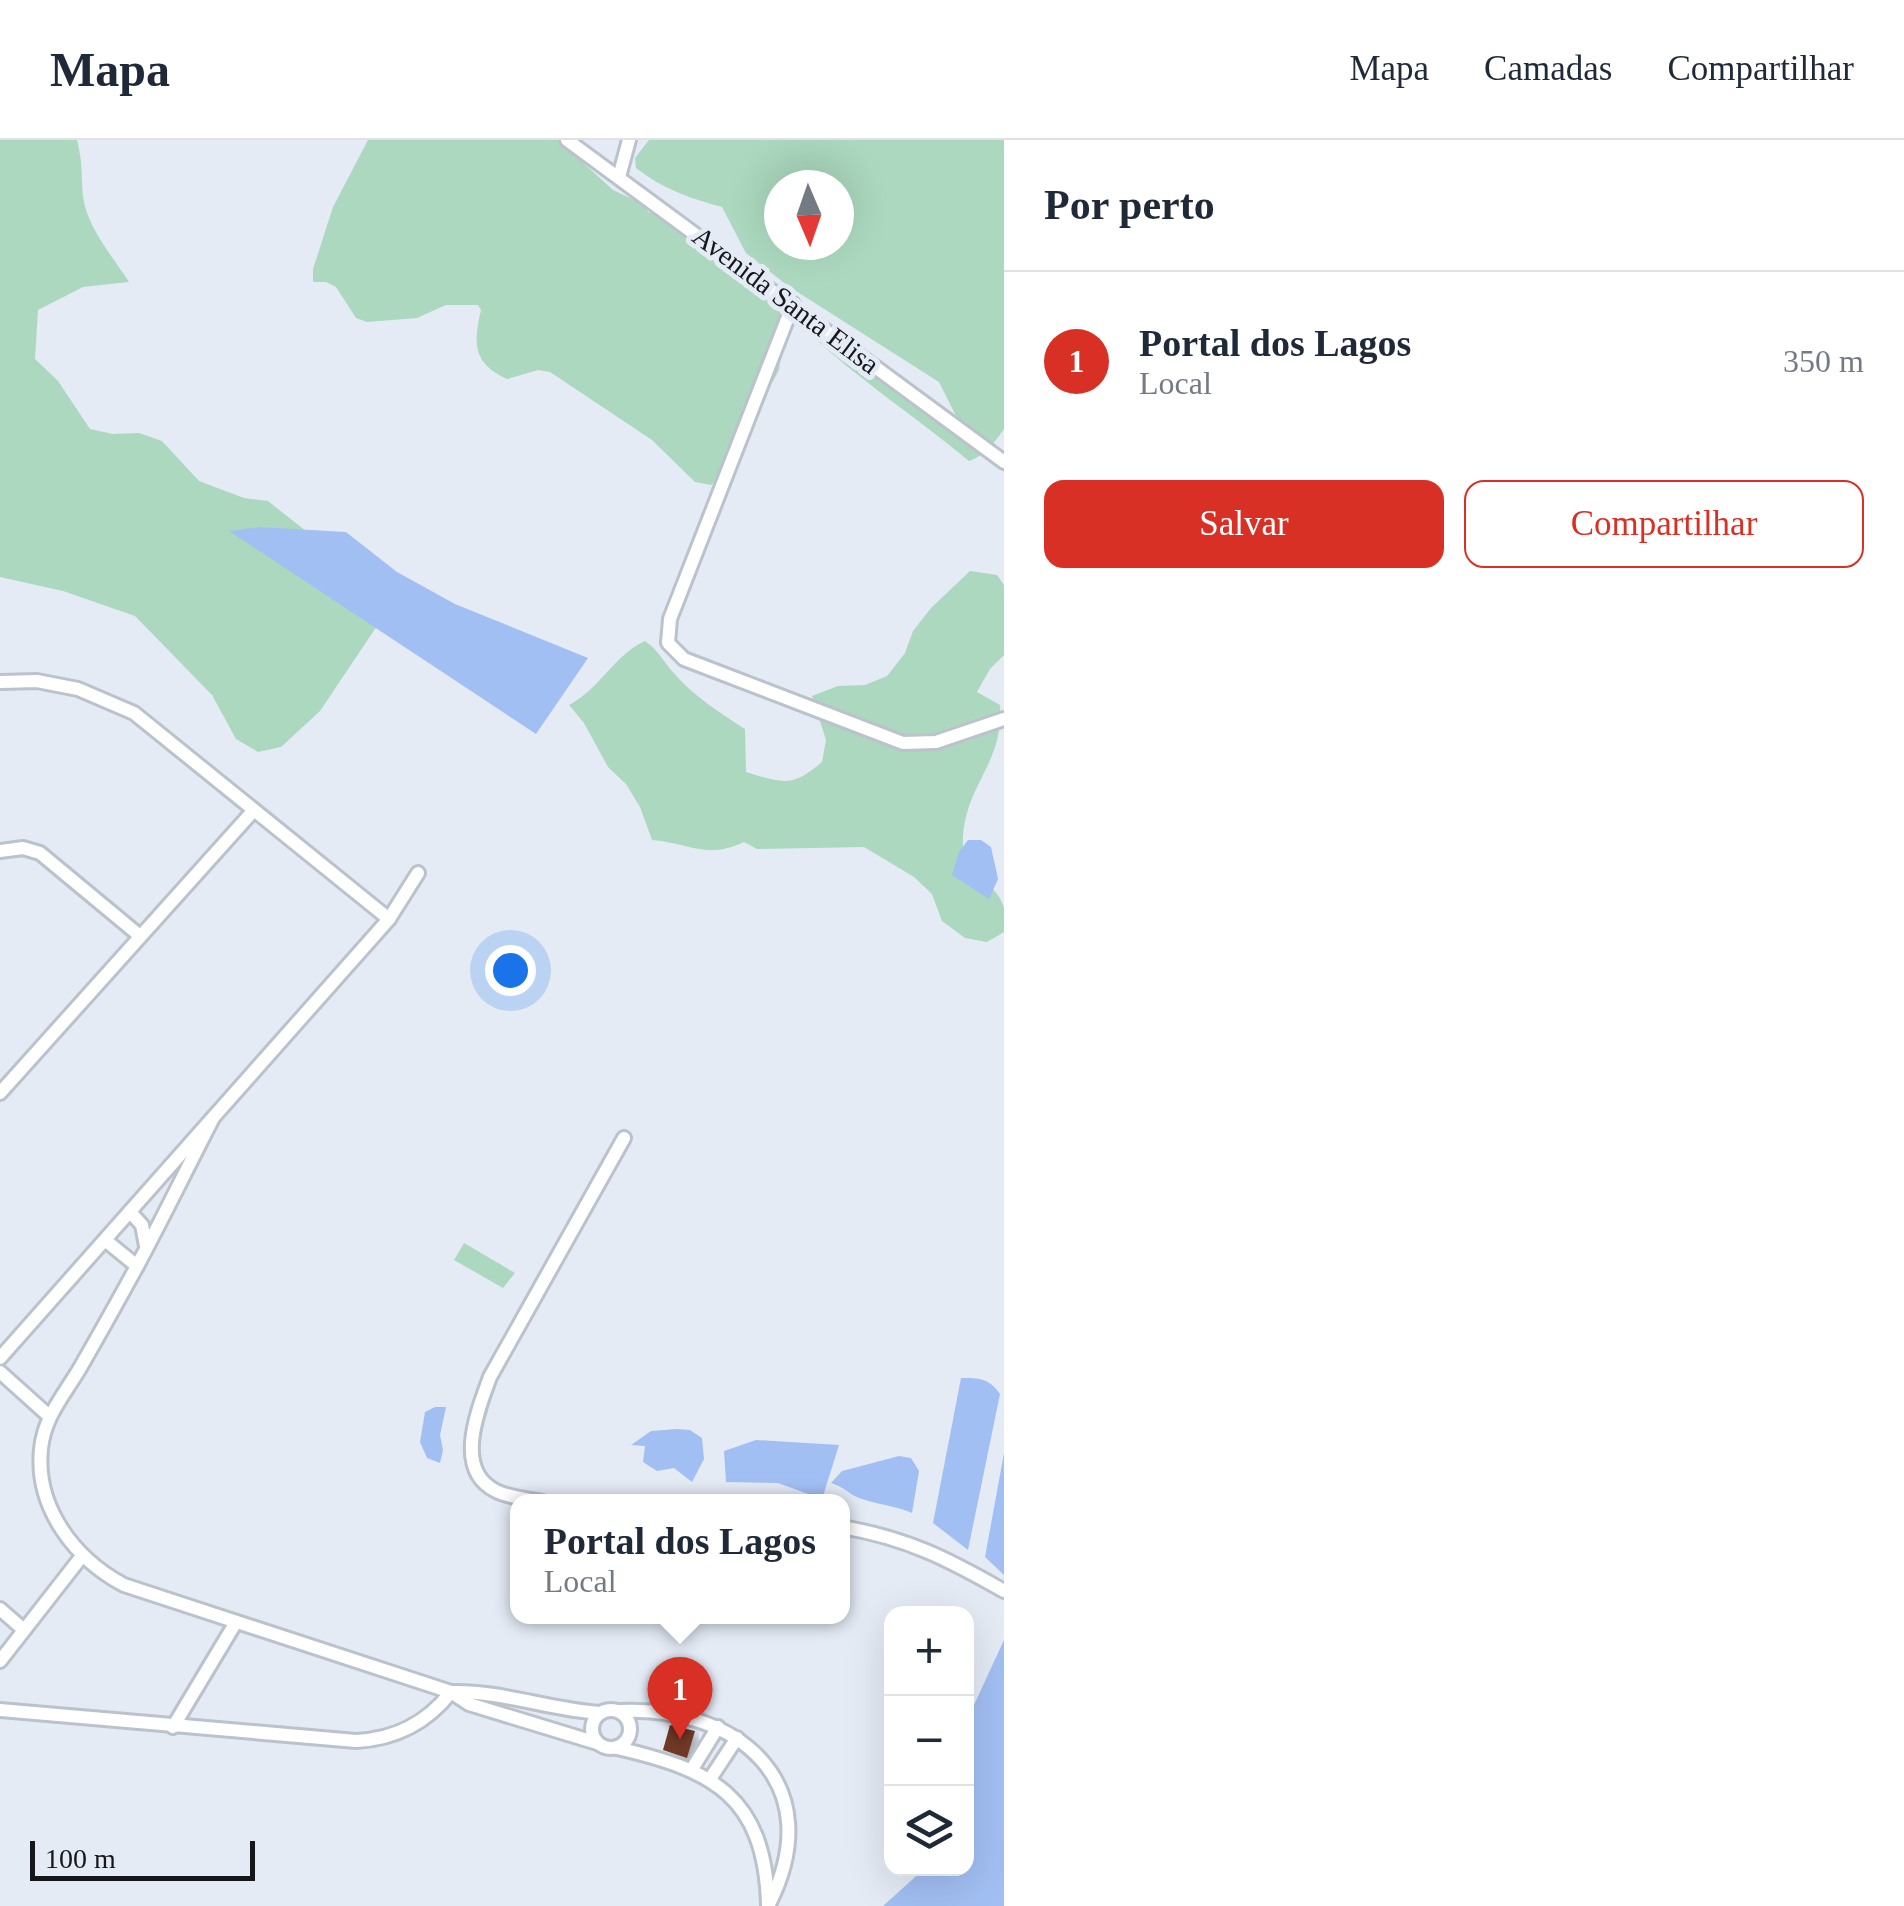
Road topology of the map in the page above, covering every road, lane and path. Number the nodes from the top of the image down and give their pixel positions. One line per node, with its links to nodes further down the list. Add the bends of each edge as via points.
1 (568, 140): 3 (street, Avenida Santa Elisa)
2 (628, 140): 3 (street)
3 (618, 177): 4 (street, Avenida Santa Elisa)
4 (793, 304): 5 (street, Avenida Santa Elisa); 7 (street, via 670,619 668,643 684,659 902,742 936,742)
5 (1002, 456)
6 (0, 682): 8 (street, via 58,684 116,703)
7 (1004, 719)
8 (254, 810): 11 (street); 12 (street)
9 (0, 850): 12 (street, via 40,853)
10 (418, 873): 11 (street)
11 (389, 918): 14 (street)
12 (140, 936): 13 (street)
13 (0, 1093)
14 (212, 1118): 16 (street); 18 (street)
15 (624, 1138): 23 (street, via 490,1377 476,1418 475,1470 496,1492)
16 (130, 1212): 17 (street); 18 (street, via 142,1225)
17 (104, 1240): 19 (street); 20 (street)
18 (146, 1248): 19 (street)
19 (137, 1266): 22 (street)
20 (0, 1358)
21 (0, 1372): 22 (street)
22 (49, 1416): 25 (street, via 43,1482 53,1514)
23 (510, 1495)
24 (850, 1529): 26 (street, via 921,1546)
25 (82, 1556): 28 (street, via 124,1585); 29 (street)
26 (1004, 1591)
27 (0, 1609): 29 (street)
28 (236, 1622): 31 (street); 35 (street)
29 (24, 1630): 30 (street)
30 (0, 1661)
31 (451, 1692): 34 (street); 35 (street, via 422,1721 370,1740); 38 (street, via 469,1704)
32 (0, 1710): 35 (street)
33 (620, 1711): 34 (street); 36 (street, via 666,1711); 39 (street, via 630,1734)
34 (600, 1713): 38 (street, via 592,1724)
35 (173, 1727)
36 (718, 1727): 37 (street); 40 (street)
37 (737, 1738): 41 (street); 42 (street, via 758,1755 784,1798 785,1860)
38 (598, 1743): 39 (street)
39 (616, 1748): 40 (street)
40 (692, 1769): 41 (street)
41 (710, 1779): 42 (street, via 756,1836 766,1864)
42 (768, 1906)

